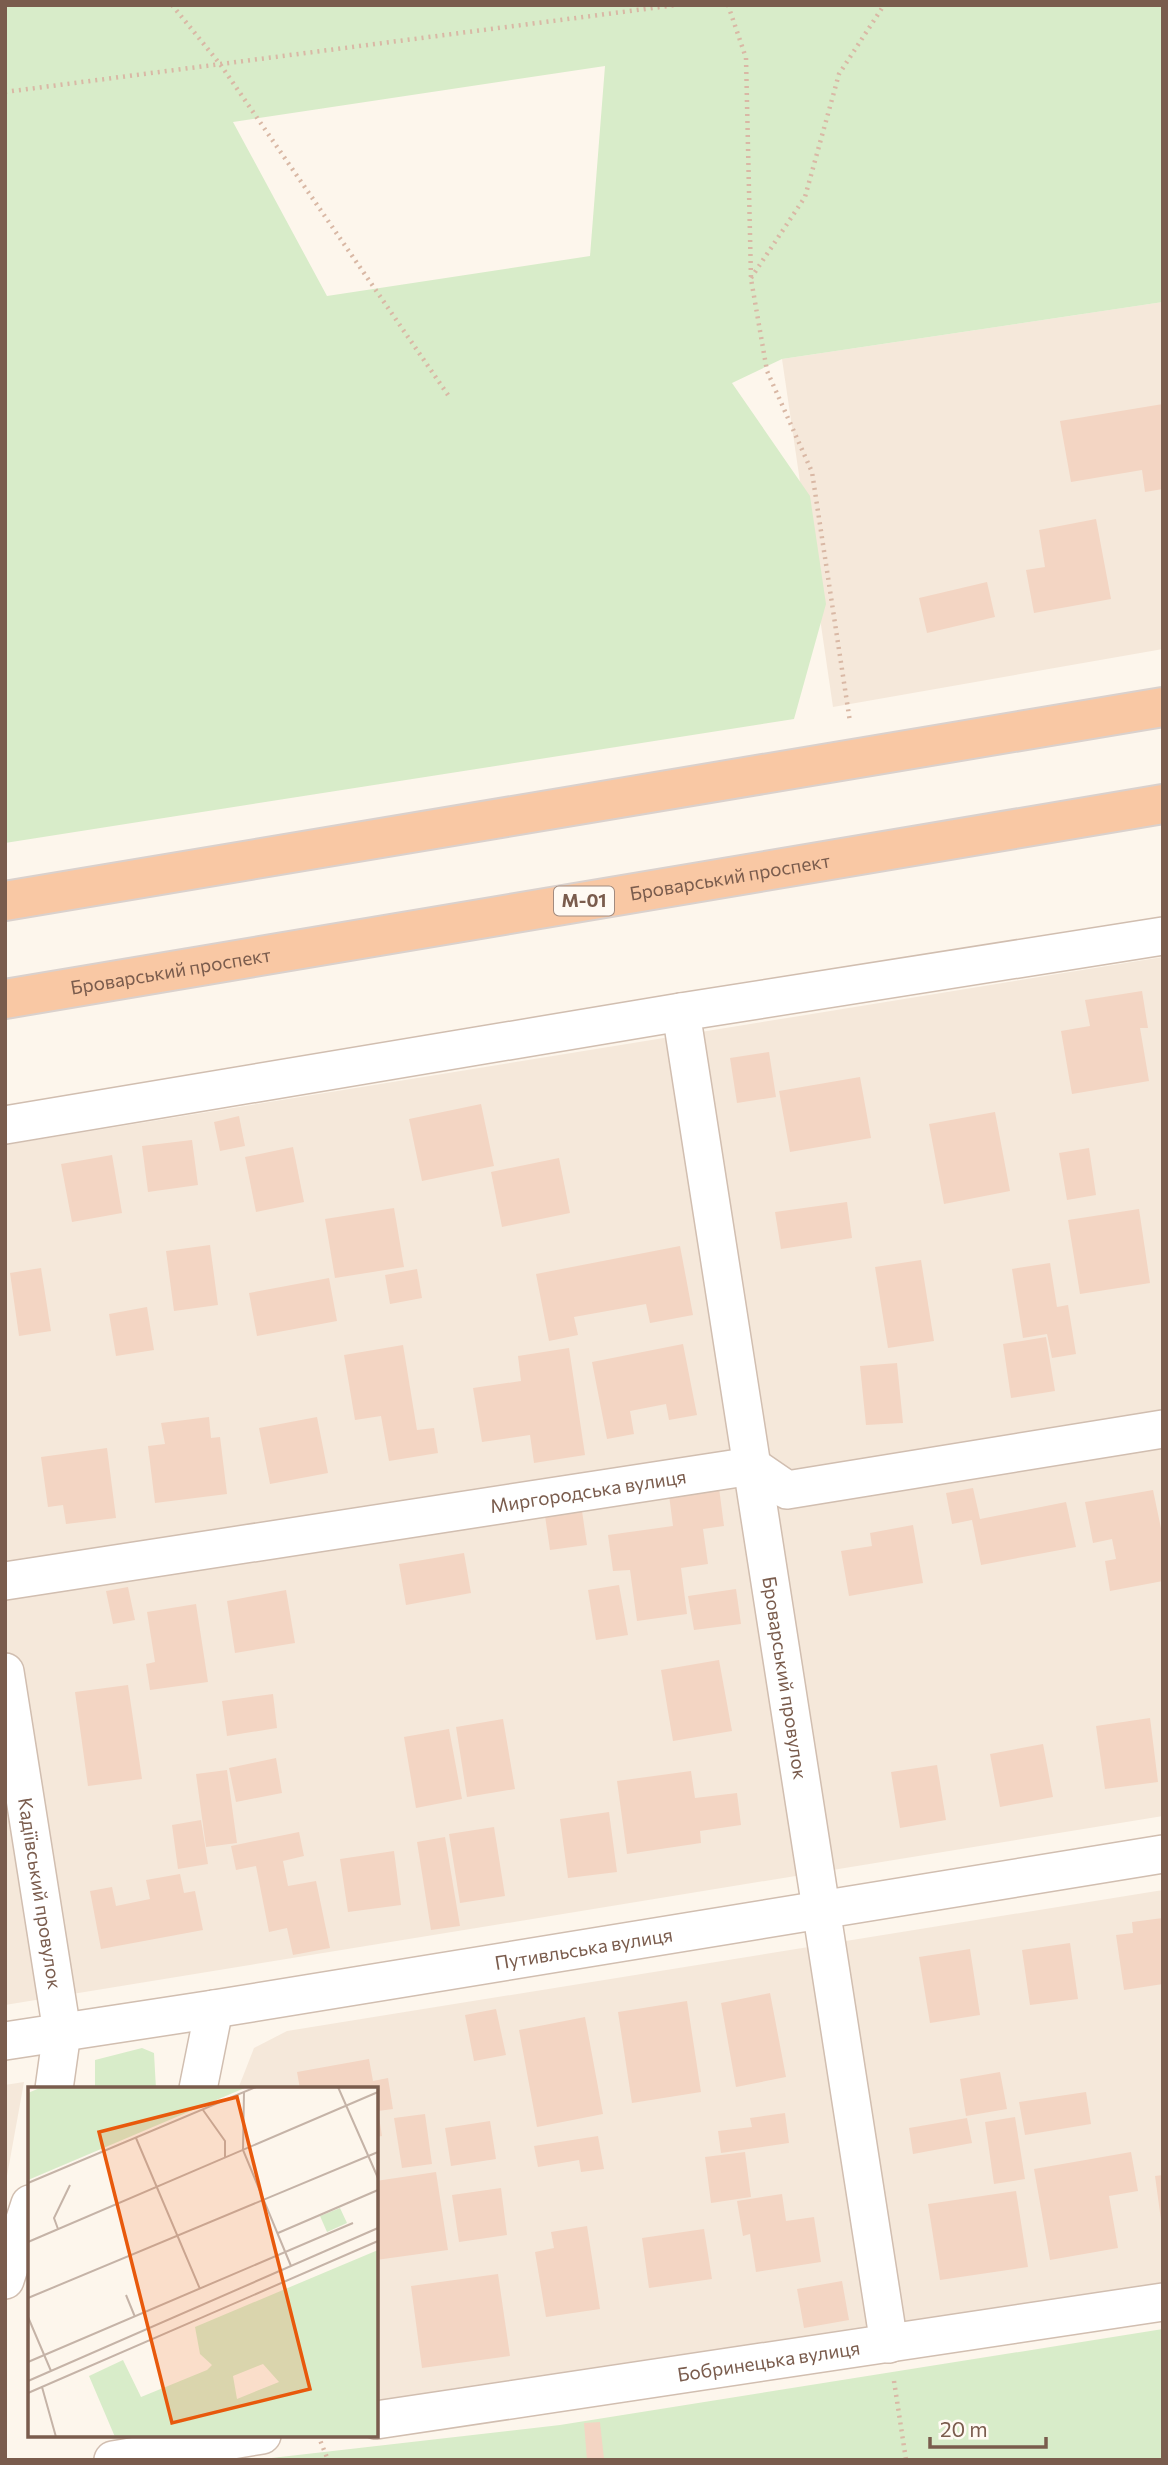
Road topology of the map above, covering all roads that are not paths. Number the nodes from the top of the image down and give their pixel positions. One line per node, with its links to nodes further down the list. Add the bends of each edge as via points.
1 (1163, 707): 3 (highway)
2 (1163, 804): 5 (highway, Броварський проспект / М-01)
3 (5, 901)
4 (1163, 936): 6 (street)
5 (5, 999)
6 (681, 1012): 7 (street); 9 (street, Броварський провулок)
7 (5, 1125)
8 (1163, 1429): 9 (street, via 787,1490)
9 (751, 1466): 10 (street, Миргородська вулиця); 13 (street, Броварський провулок)
10 (5, 1581)
11 (5, 1672): 15 (street, Кадіївський провулок)
12 (1163, 1854): 13 (street, Путивльська вулиця)
13 (821, 1909): 14 (street, Путивльська вулиця); 22 (street, Броварський провулок)
14 (214, 2009): 15 (street, Путивльська вулиця); 18 (street)
15 (62, 2032): 16 (street, Путивльська вулиця); 17 (street, Кадіївський провулок)
16 (5, 2041)
17 (54, 2087)
18 (198, 2087)
19 (28, 2210): 20 (street)
20 (5, 2280)
21 (1163, 2302): 22 (street, Бобринецька вулиця)
22 (889, 2344): 23 (street, Бобринецька вулиця)
23 (378, 2420)
24 (250, 2437): 25 (street)
25 (113, 2460)

